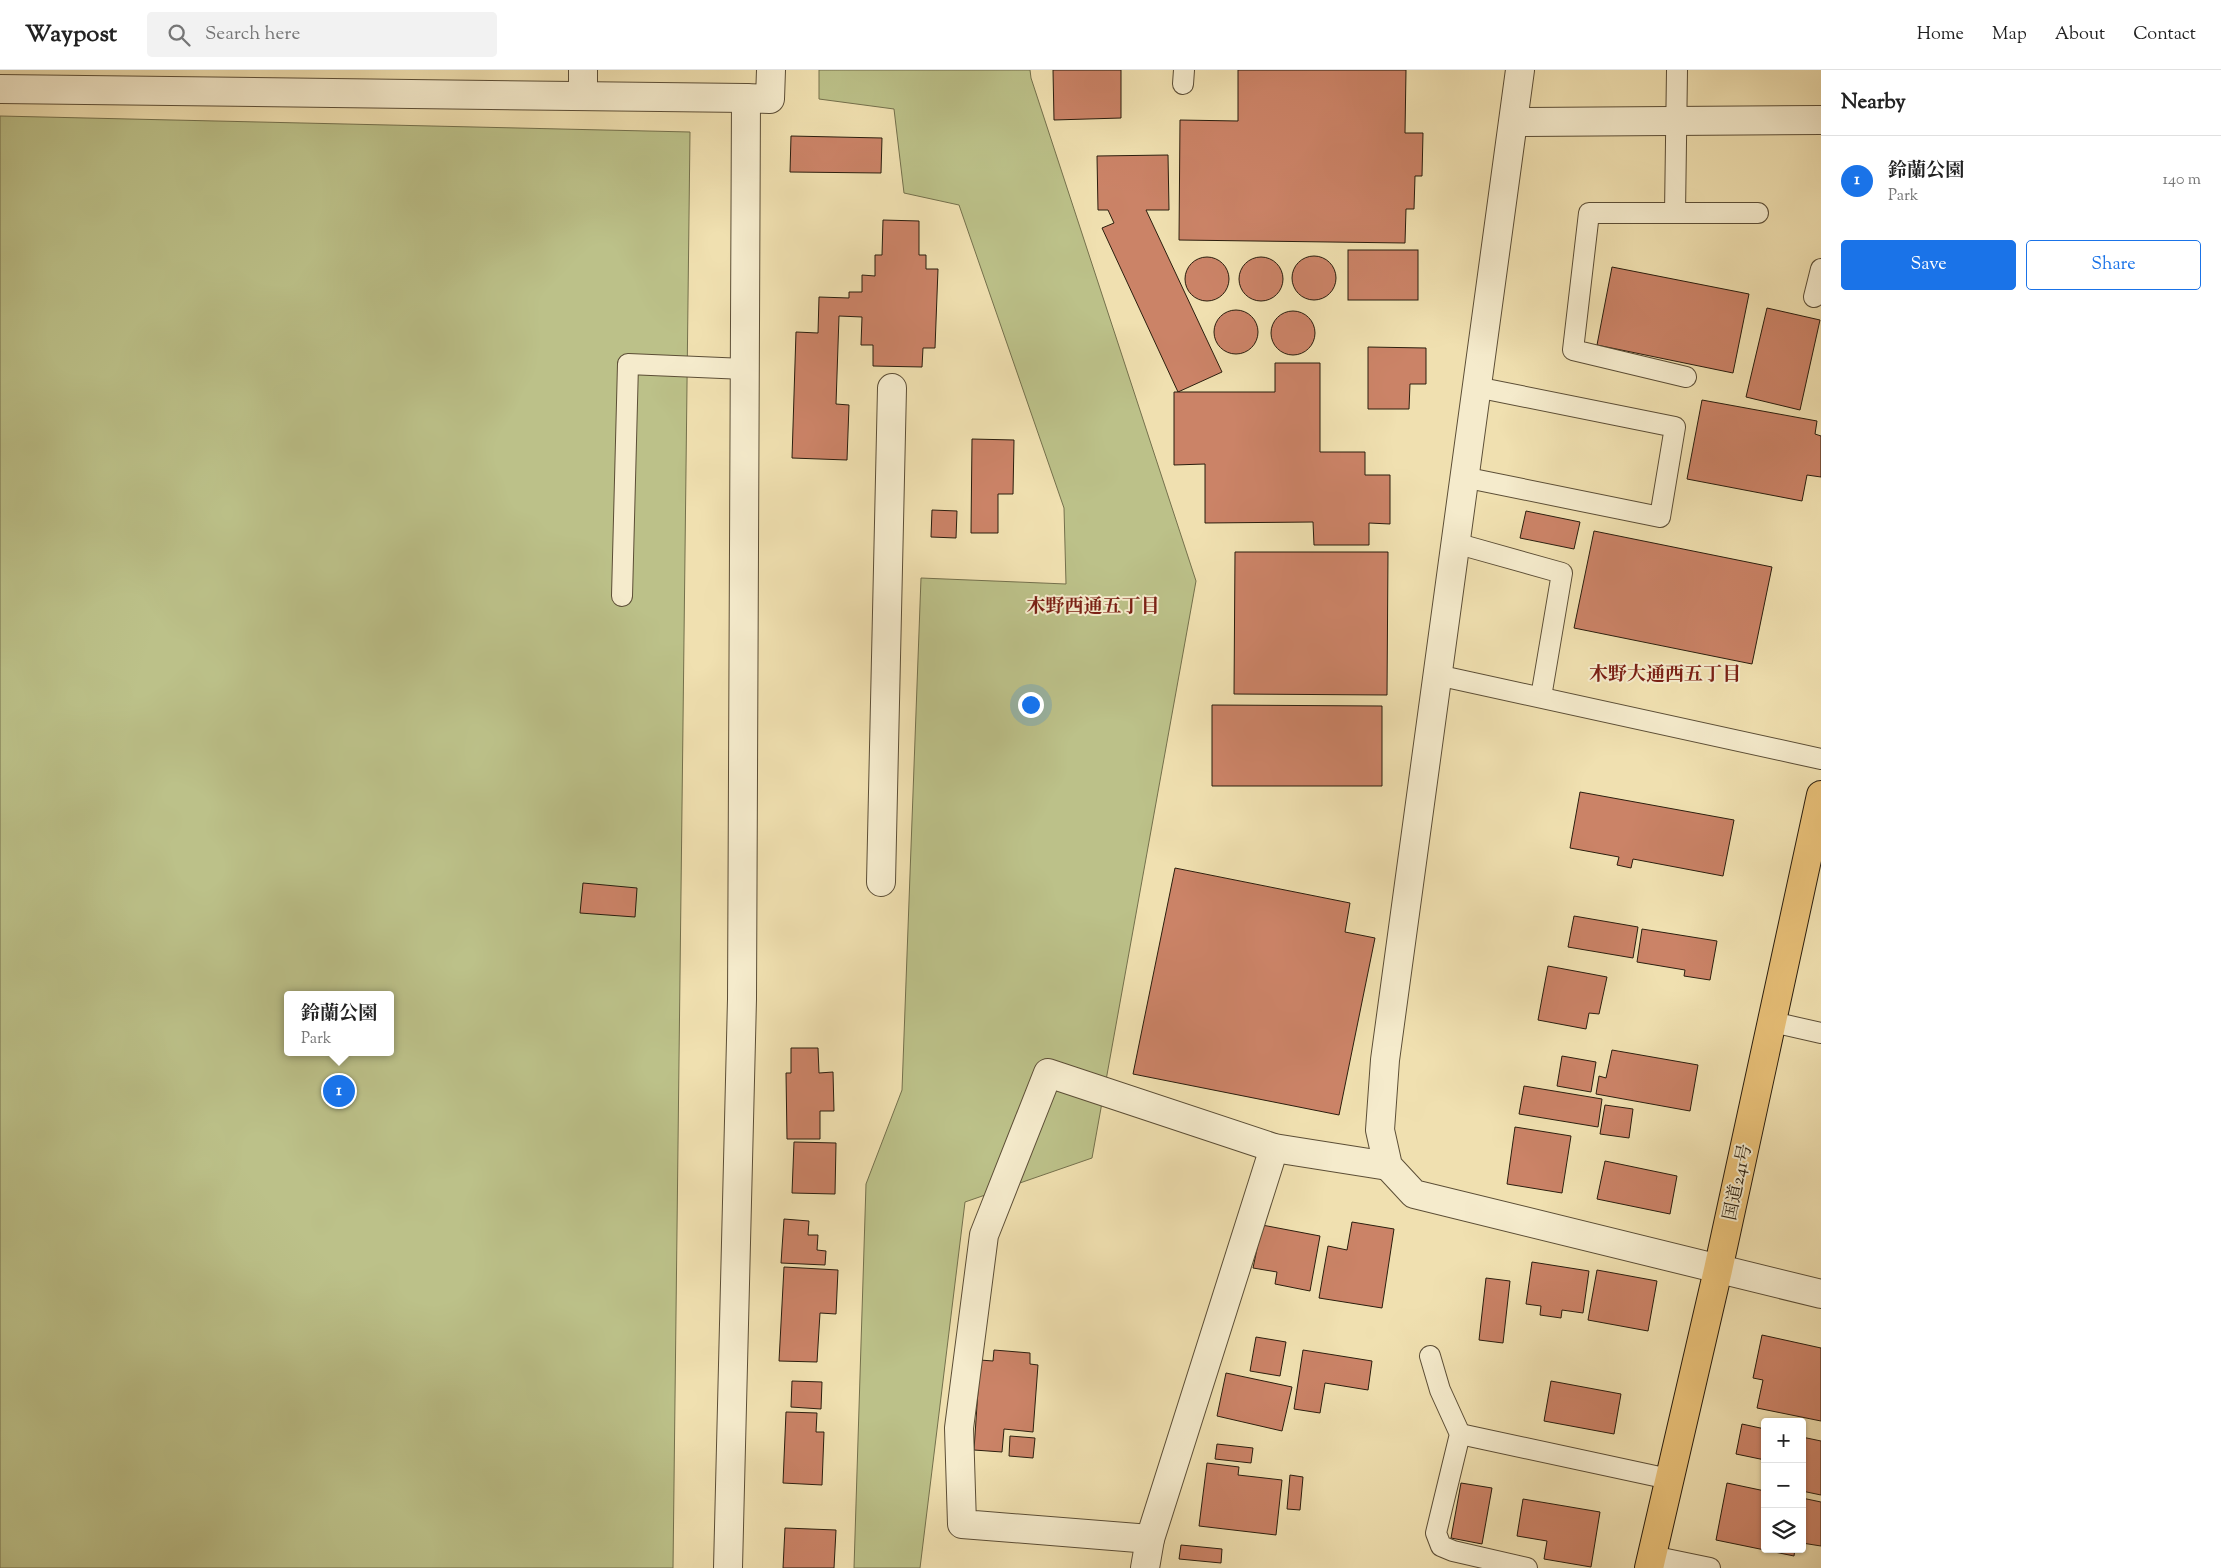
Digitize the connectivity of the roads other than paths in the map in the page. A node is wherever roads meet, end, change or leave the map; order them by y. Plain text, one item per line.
1 (770, 70) edge
2 (1520, 70) edge
3 (1677, 70) edge
4 (295, 81) edge
5 (5, 83) edge
6 (583, 83) edge
7 (746, 98) junction
8 (1821, 120) edge
9 (1676, 121) junction
10 (1514, 122) junction
11 (1675, 213) junction
12 (1758, 213) dead end
13 (1821, 269) edge
14 (1814, 298) dead end
15 (745, 369) junction
16 (1686, 377) dead end
17 (1476, 387) junction
18 (892, 388) dead end
19 (1463, 477) junction
20 (1455, 543) junction
21 (622, 596) dead end
22 (1437, 675) junction
23 (1541, 697) junction
24 (1821, 759) edge
25 (1821, 795) edge
26 (881, 882) dead end
27 (1772, 1022) junction
28 (1821, 1033) edge
29 (1274, 1148) junction
30 (1388, 1166) junction
31 (1718, 1270) junction
32 (1821, 1294) edge
33 (1430, 1356) dead end
34 (1460, 1434) junction
35 (1669, 1479) junction
36 (1150, 1539) junction
37 (1650, 1562) edge
38 (728, 1568) edge
39 (1145, 1568) edge
40 (1527, 1568) edge
41 (1710, 1568) edge

1 - 7 street
2 - 10 street
3 - 9 lane
4 - 5 street
4 - 6 street
6 - 7 street
7 - 15 street
8 - 9 street
9 - 10 street
9 - 11 lane
10 - 17 street
11 - 12 lane
11 - 16 lane
13 - 14 lane
15 - 21 lane
15 - 38 street
17 - 19 street
17 - 19 lane
18 - 26 street
19 - 20 street
20 - 22 street
20 - 23 lane
22 - 23 lane
22 - 30 street
23 - 24 lane
25 - 27 highway, 国道241号
27 - 28 lane
27 - 31 highway, 国道241号
29 - 30 street
29 - 36 street
29 - 36 street
30 - 31 street
31 - 32 street
31 - 35 highway, 国道241号
33 - 34 lane
34 - 35 lane
34 - 40 lane
35 - 37 highway, 国道241号
36 - 39 street
37 - 41 lane

